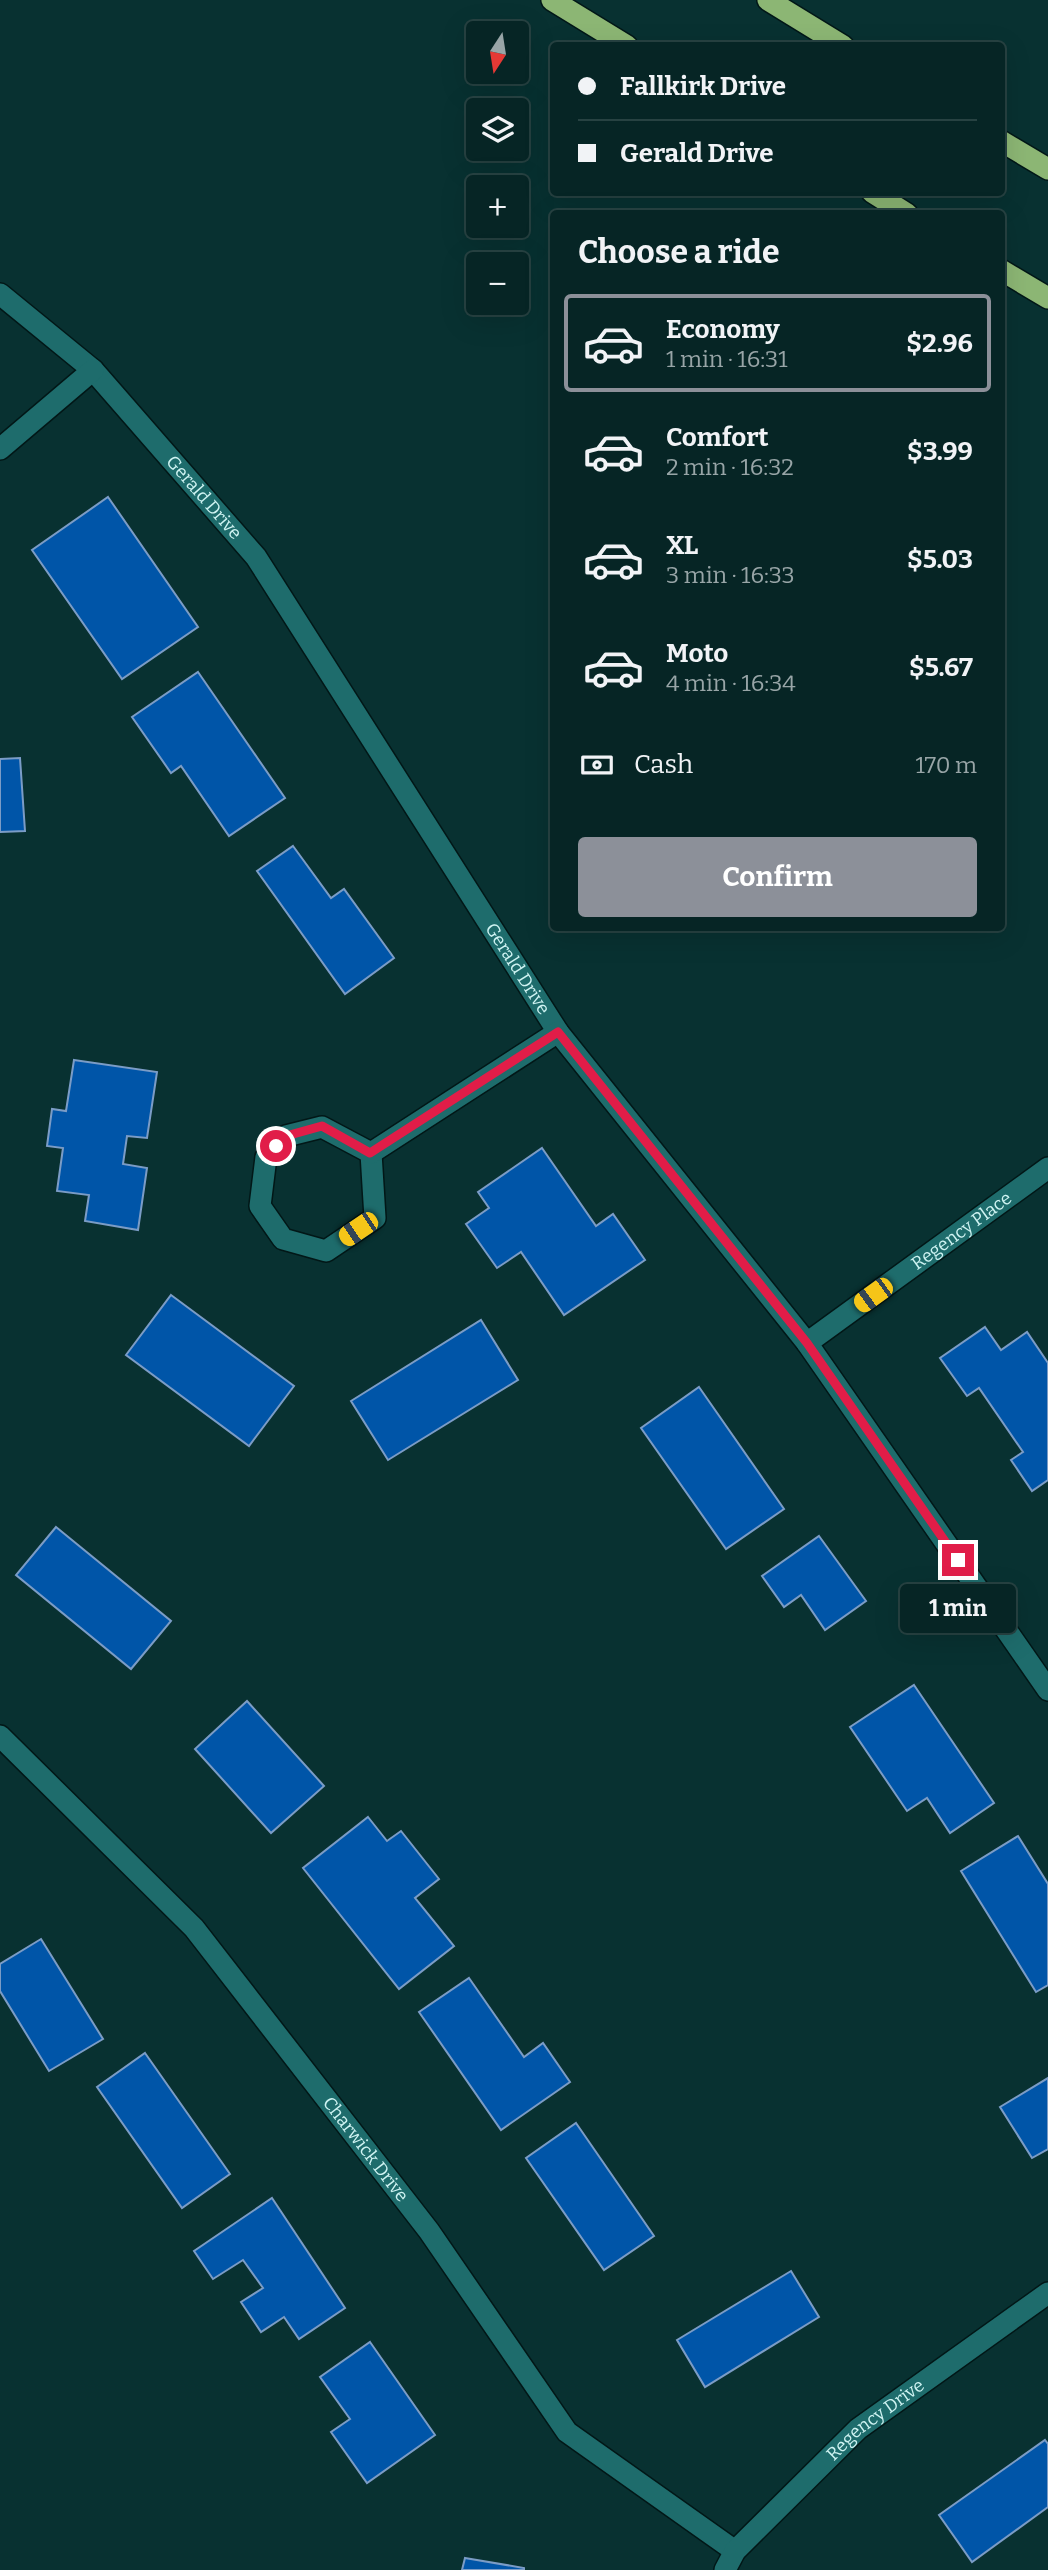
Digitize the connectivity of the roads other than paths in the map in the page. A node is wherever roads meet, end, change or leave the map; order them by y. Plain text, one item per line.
1 (552, 0) edge
2 (768, 0) edge
3 (620, 42) edge
4 (836, 42) edge
5 (1005, 143) edge
6 (1048, 169) edge
7 (878, 196) edge
8 (901, 210) edge
9 (1005, 272) edge
10 (0, 294) edge
11 (1048, 298) edge
12 (93, 370) junction
13 (0, 449) edge
14 (558, 1032) junction
15 (370, 1153) junction
16 (1048, 1168) edge
17 (807, 1343) junction
18 (1048, 1690) edge
19 (0, 1735) edge
20 (1048, 2293) edge
21 (730, 2561) edge

1 - 3 highway
2 - 4 highway
5 - 6 highway
7 - 8 highway
9 - 11 highway
10 - 12 street, Gerald Drive
12 - 13 street
12 - 14 street, Gerald Drive
14 - 15 street
14 - 17 street, Gerald Drive
15 - 15 street
16 - 17 street, Regency Place
17 - 18 street, Gerald Drive
19 - 21 street, Charwick Drive
20 - 21 street, Regency Drive

